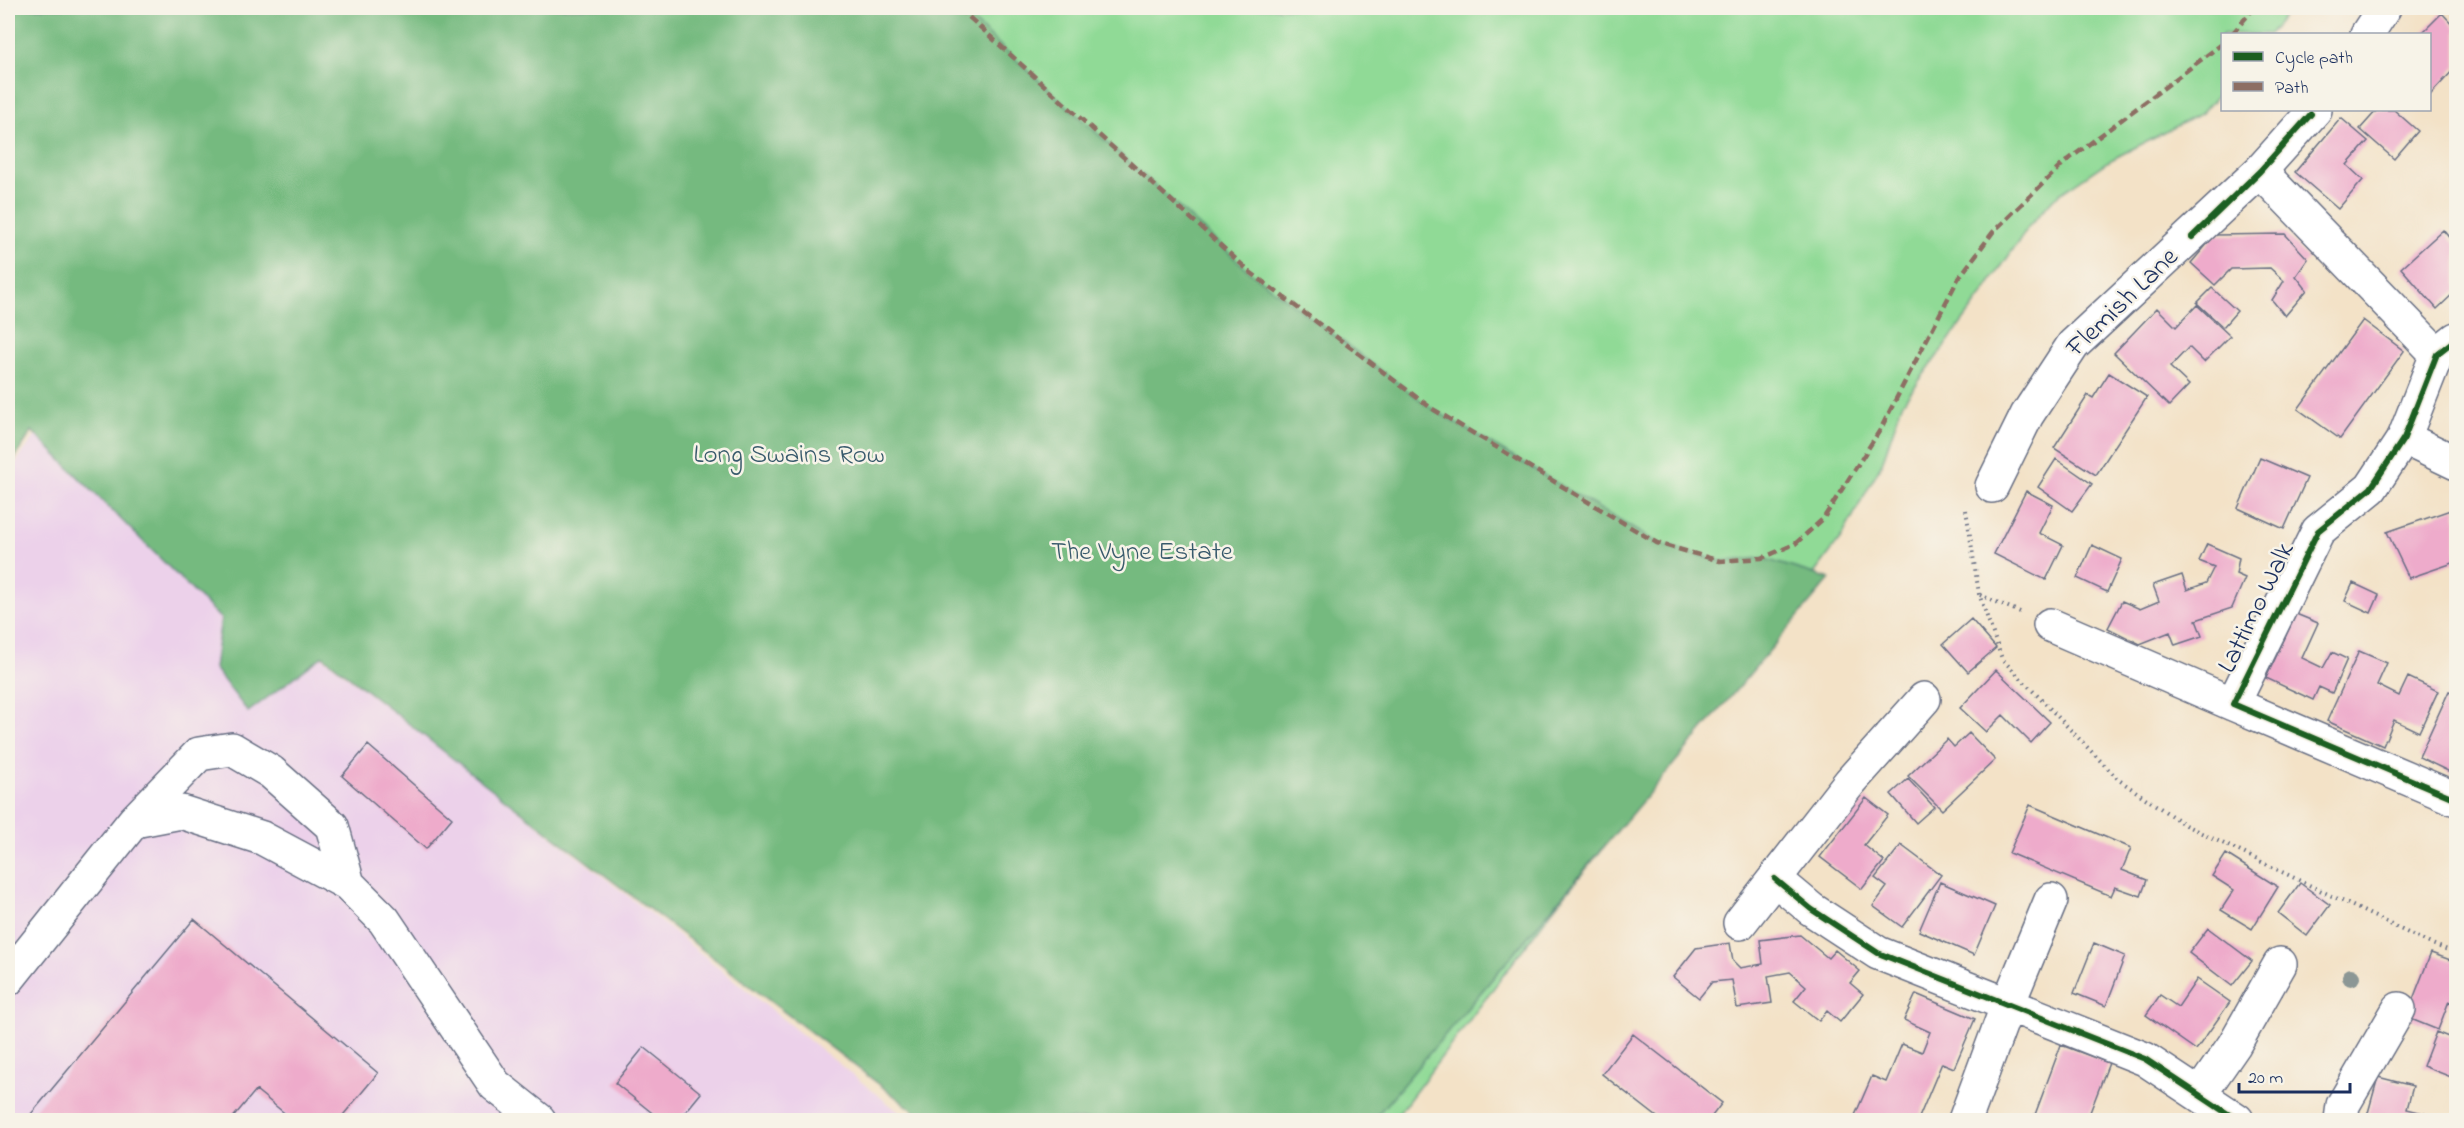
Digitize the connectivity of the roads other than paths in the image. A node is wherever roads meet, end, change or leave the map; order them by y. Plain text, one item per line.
1 (2384, 8) edge
2 (2368, 33) edge
3 (2313, 112) edge
4 (2260, 171) junction
5 (2447, 347) edge
6 (2404, 438) junction
7 (2457, 463) edge
8 (1992, 486) dead end
9 (2050, 625) road end
10 (1924, 699) dead end
11 (2233, 704) junction
12 (2457, 799) edge
13 (134, 821) junction
14 (1775, 879) junction
15 (348, 884) junction
16 (2051, 900) dead end
17 (1740, 923) dead end
18 (2280, 964) dead end
19 (8, 979) edge
20 (2008, 1004) junction
21 (2399, 1009) dead end
22 (2200, 1094) junction
23 (535, 1119) edge
24 (1965, 1120) edge
25 (2237, 1120) edge
26 (2341, 1120) edge

1 - 2 street
3 - 4 street, Flemish Lane
4 - 5 street
4 - 8 street, Flemish Lane
5 - 6 street, Lattimo Walk
6 - 7 street
6 - 11 street, Lattimo Walk
9 - 11 street, Lattimo Walk
10 - 14 street
11 - 12 street, Lattimo Walk
13 - 15 street
13 - 15 street
13 - 19 street
14 - 17 street
14 - 20 street
15 - 23 street
16 - 20 street
18 - 22 street
20 - 22 street
20 - 24 street
21 - 26 street
22 - 25 street

